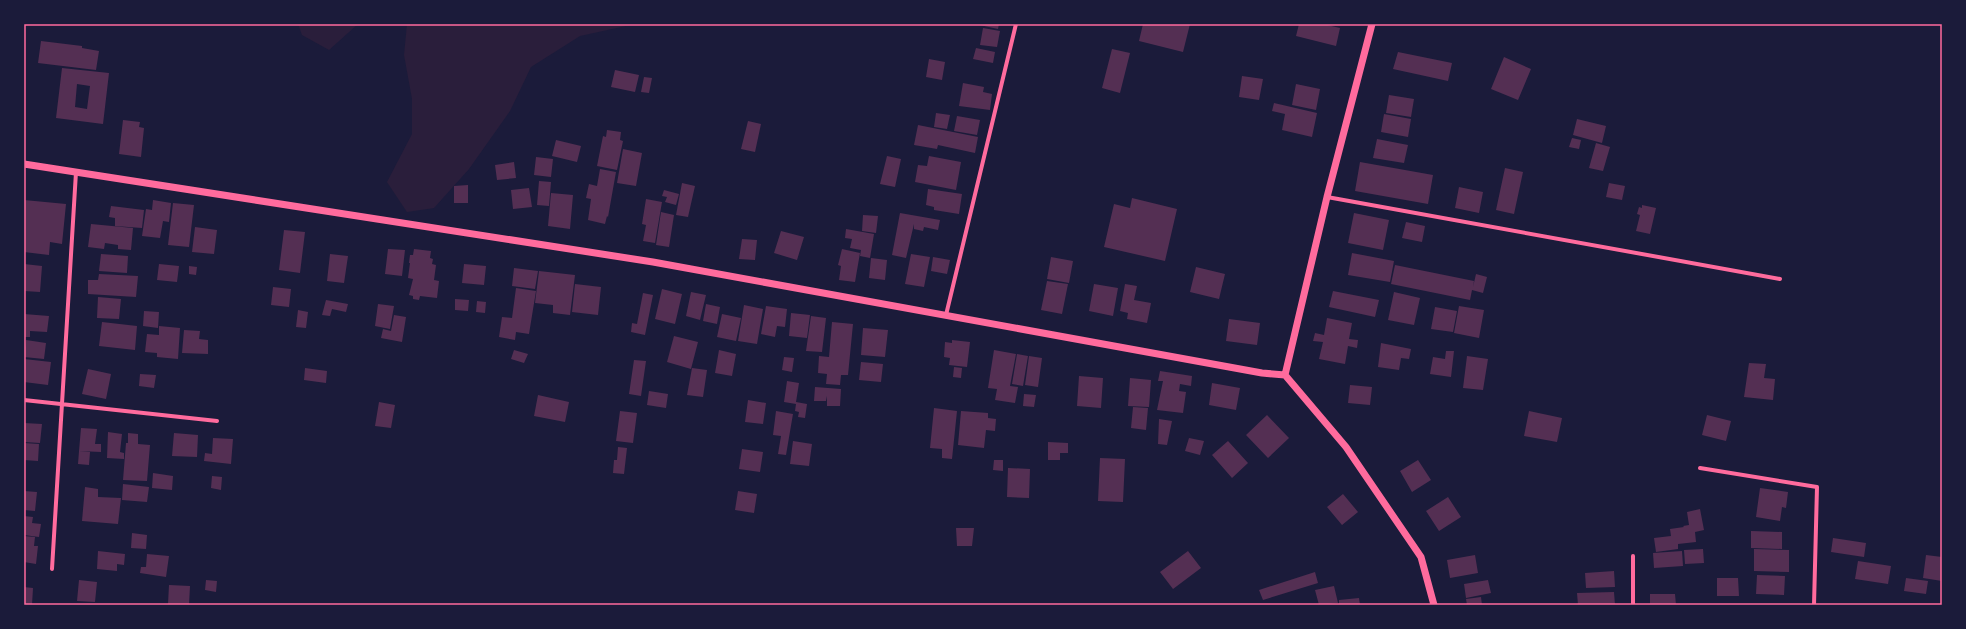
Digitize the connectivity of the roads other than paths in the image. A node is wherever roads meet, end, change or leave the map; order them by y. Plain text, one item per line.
1 (1016, 24) edge
2 (1372, 24) edge
3 (24, 164) edge
4 (76, 172) junction
5 (1327, 197) junction
6 (1780, 279) dead end
7 (946, 315) junction
8 (1286, 375) junction
9 (24, 400) edge
10 (62, 405) junction
11 (217, 421) dead end
12 (1700, 468) dead end
13 (1633, 556) dead end
14 (52, 569) dead end
15 (1434, 605) edge
16 (1633, 605) edge
17 (1814, 605) edge

1 - 7 street
2 - 5 street
3 - 4 street
4 - 7 street
4 - 10 street
5 - 6 street
5 - 8 street
7 - 8 street
8 - 15 street
9 - 10 street
10 - 11 street
10 - 14 street
12 - 17 street
13 - 16 street

